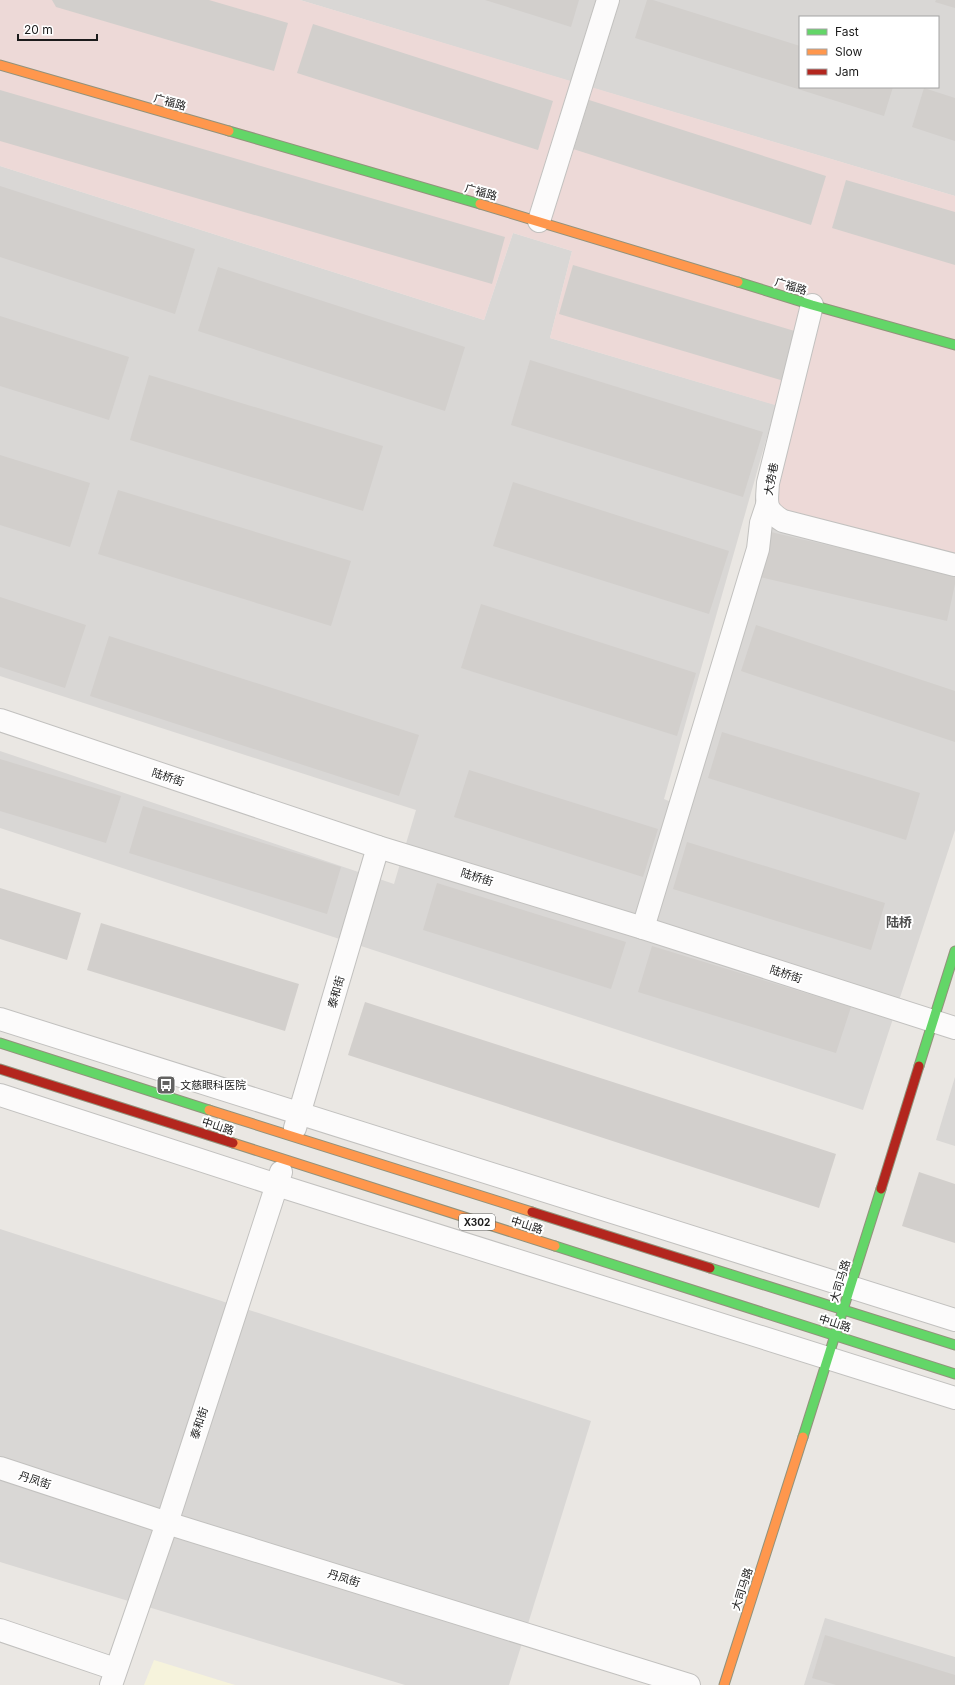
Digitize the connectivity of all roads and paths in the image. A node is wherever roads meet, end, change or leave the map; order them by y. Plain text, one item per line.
1 (608, 0) edge
2 (0, 65) edge
3 (539, 221) junction
4 (812, 305) junction
5 (955, 345) edge
6 (767, 505) junction
7 (955, 565) edge
8 (0, 720) edge
9 (378, 847) junction
10 (643, 928) junction
11 (955, 951) edge
12 (0, 1019) edge
13 (932, 1021) junction
14 (955, 1028) edge
15 (0, 1043) edge
16 (0, 1069) edge
17 (0, 1095) edge
18 (300, 1114) junction
19 (292, 1137) junction
20 (285, 1160) junction
21 (277, 1185) junction
22 (851, 1287) junction
23 (844, 1310) junction
24 (955, 1320) edge
25 (835, 1336) junction
26 (955, 1345) edge
27 (828, 1358) junction
28 (955, 1374) edge
29 (955, 1398) edge
30 (0, 1468) edge
31 (167, 1523) junction
32 (0, 1630) edge
33 (113, 1677) edge
34 (689, 1685) edge
35 (724, 1685) edge

1 - 3 street
2 - 3 main road, 广福路
3 - 4 main road, 广福路
4 - 5 main road, 广福路
4 - 6 street, 大势巷
6 - 7 street, 大势巷
6 - 10 street
8 - 9 street, 陆桥街
9 - 10 street, 陆桥街
9 - 18 street, 泰和街
10 - 13 street, 陆桥街
11 - 13 main road, 大司马路
12 - 18 street
13 - 14 street, 陆桥街
13 - 22 main road, 大司马路
15 - 19 main road, 中山路 / X302
16 - 20 main road, 中山路 / X302
17 - 21 street
18 - 19 street, 泰和街
18 - 22 street
19 - 23 main road, 中山路 / X302
20 - 21 street, 泰和街
20 - 25 main road, 中山路 / X302
21 - 27 street
21 - 31 street, 泰和街
22 - 23 main road, 大司马路
22 - 24 street
23 - 25 main road, 大司马路
23 - 26 main road, 中山路 / X302
25 - 27 main road, 大司马路
25 - 28 main road, 中山路 / X302
27 - 29 street
27 - 35 main road, 大司马路
30 - 31 street, 丹凤街
31 - 33 street, 泰和街
31 - 34 street, 丹凤街
32 - 33 street

